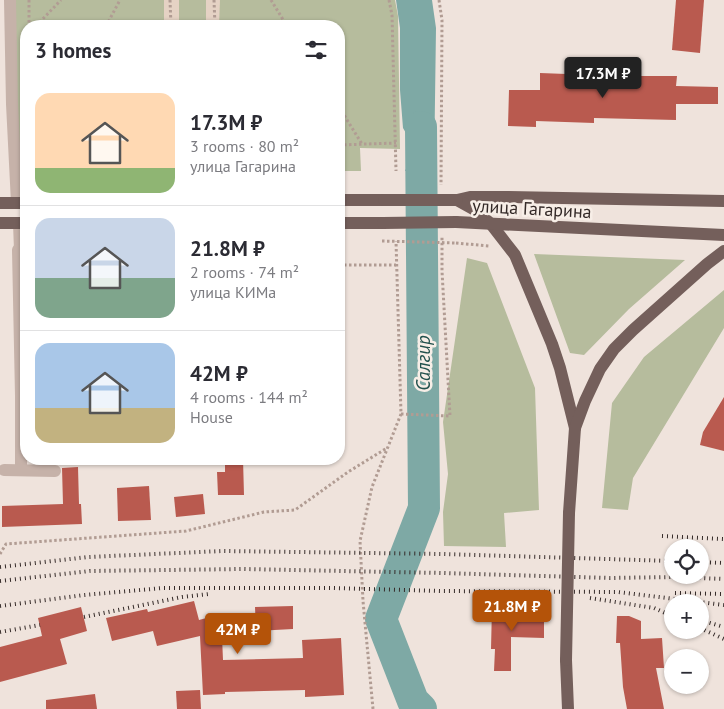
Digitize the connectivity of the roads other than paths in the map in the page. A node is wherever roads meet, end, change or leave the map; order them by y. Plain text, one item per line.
1 (10, 0) edge
2 (345, 200) edge
3 (456, 200) junction
4 (724, 201) edge
5 (0, 203) edge
6 (20, 203) edge
7 (0, 223) edge
8 (20, 223) edge
9 (345, 223) edge
10 (492, 224) junction
11 (724, 235) edge
12 (18, 250) joint
13 (724, 251) edge
14 (20, 291) edge
15 (575, 428) junction
16 (22, 465) edge
17 (4, 470) dead end
18 (22, 470) junction
19 (55, 471) dead end
20 (568, 709) edge

1 - 6 street
2 - 3 main road, улица Гагарина, bridge
3 - 4 main road, улица Гагарина
3 - 10 main road
5 - 6 main road
7 - 8 main road
8 - 12 lane
9 - 10 main road, улица Гагарина, bridge
10 - 11 main road, улица Гагарина
10 - 15 main road
12 - 14 street
13 - 15 main road
15 - 20 main road, bridge
16 - 18 street
17 - 18 street
18 - 19 street

